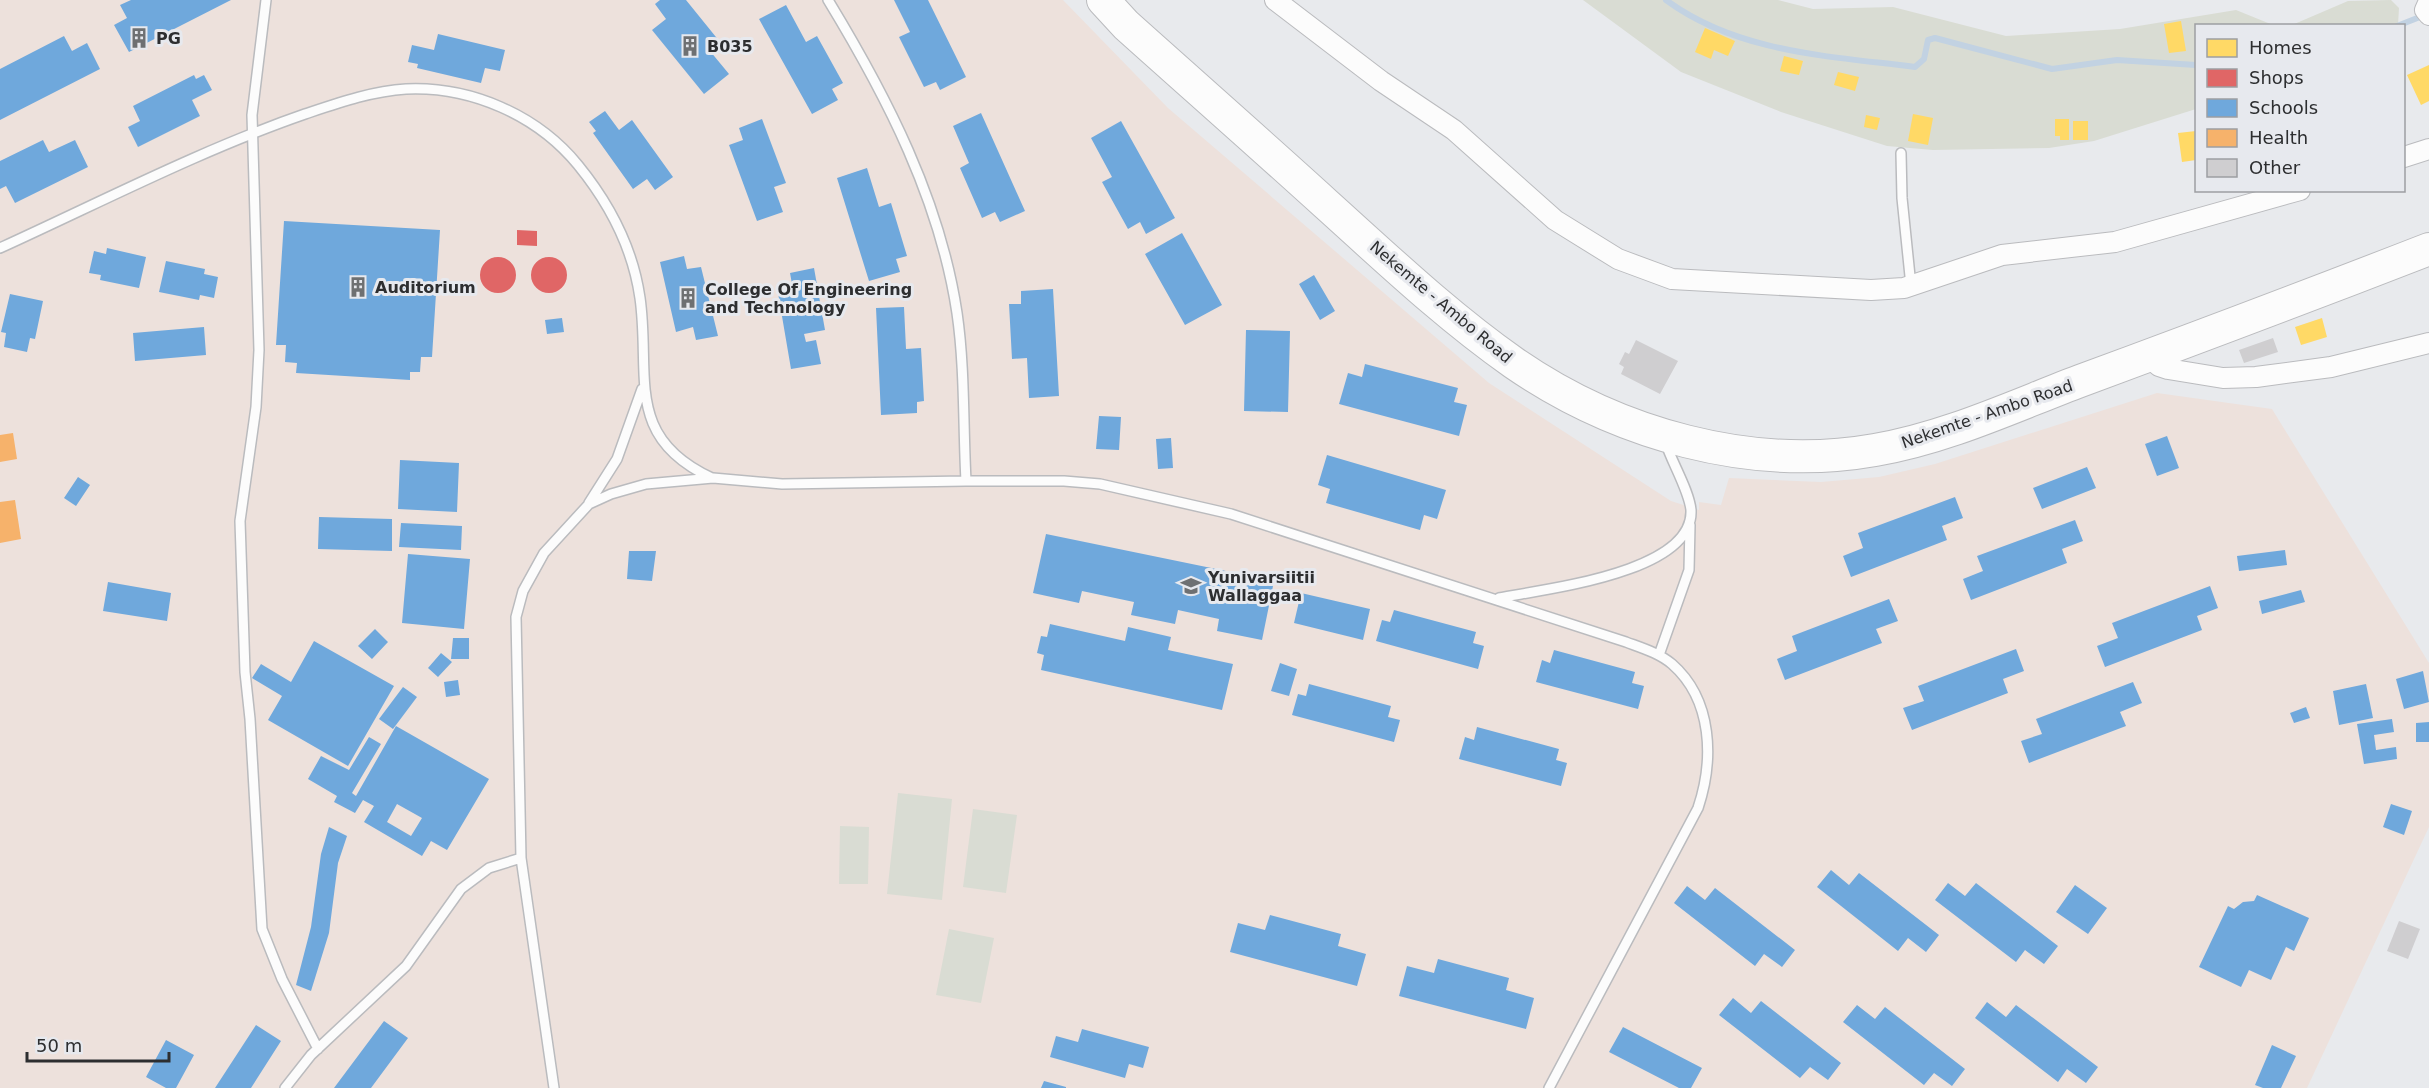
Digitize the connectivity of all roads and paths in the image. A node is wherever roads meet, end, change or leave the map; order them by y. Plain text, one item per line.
1 (266, 0) edge
2 (828, 0) edge
3 (1103, 0) edge
4 (1275, 0) edge
5 (253, 132) junction
6 (2429, 149) edge
7 (1901, 153) dead end
8 (2405, 156) edge
9 (2293, 192) edge
10 (0, 248) edge
11 (2429, 249) edge
12 (1911, 286) junction
13 (2429, 343) edge
14 (2147, 356) junction
15 (642, 386) junction
16 (1663, 434) junction
17 (713, 478) junction
18 (966, 481) junction
19 (589, 504) junction
20 (1689, 521) junction
21 (1497, 598) junction
22 (1659, 655) junction
23 (521, 858) junction
24 (318, 1049) junction
25 (285, 1088) edge
26 (554, 1088) edge
27 (1549, 1088) edge

1 - 5 lane
2 - 18 lane
3 - 16 highway, Nekemte - Ambo Road
4 - 12 street
5 - 10 lane
5 - 15 lane
5 - 24 lane
6 - 8 street
7 - 12 lane
9 - 12 street
11 - 14 highway, Nekemte - Ambo Road
13 - 14 street
14 - 16 highway, Nekemte - Ambo Road
15 - 17 lane
15 - 19 lane
16 - 20 lane
17 - 18 lane
17 - 19 lane
18 - 21 lane
19 - 23 lane
20 - 21 lane
20 - 22 lane
21 - 22 lane
22 - 27 lane
23 - 24 lane
23 - 26 lane
24 - 25 lane

